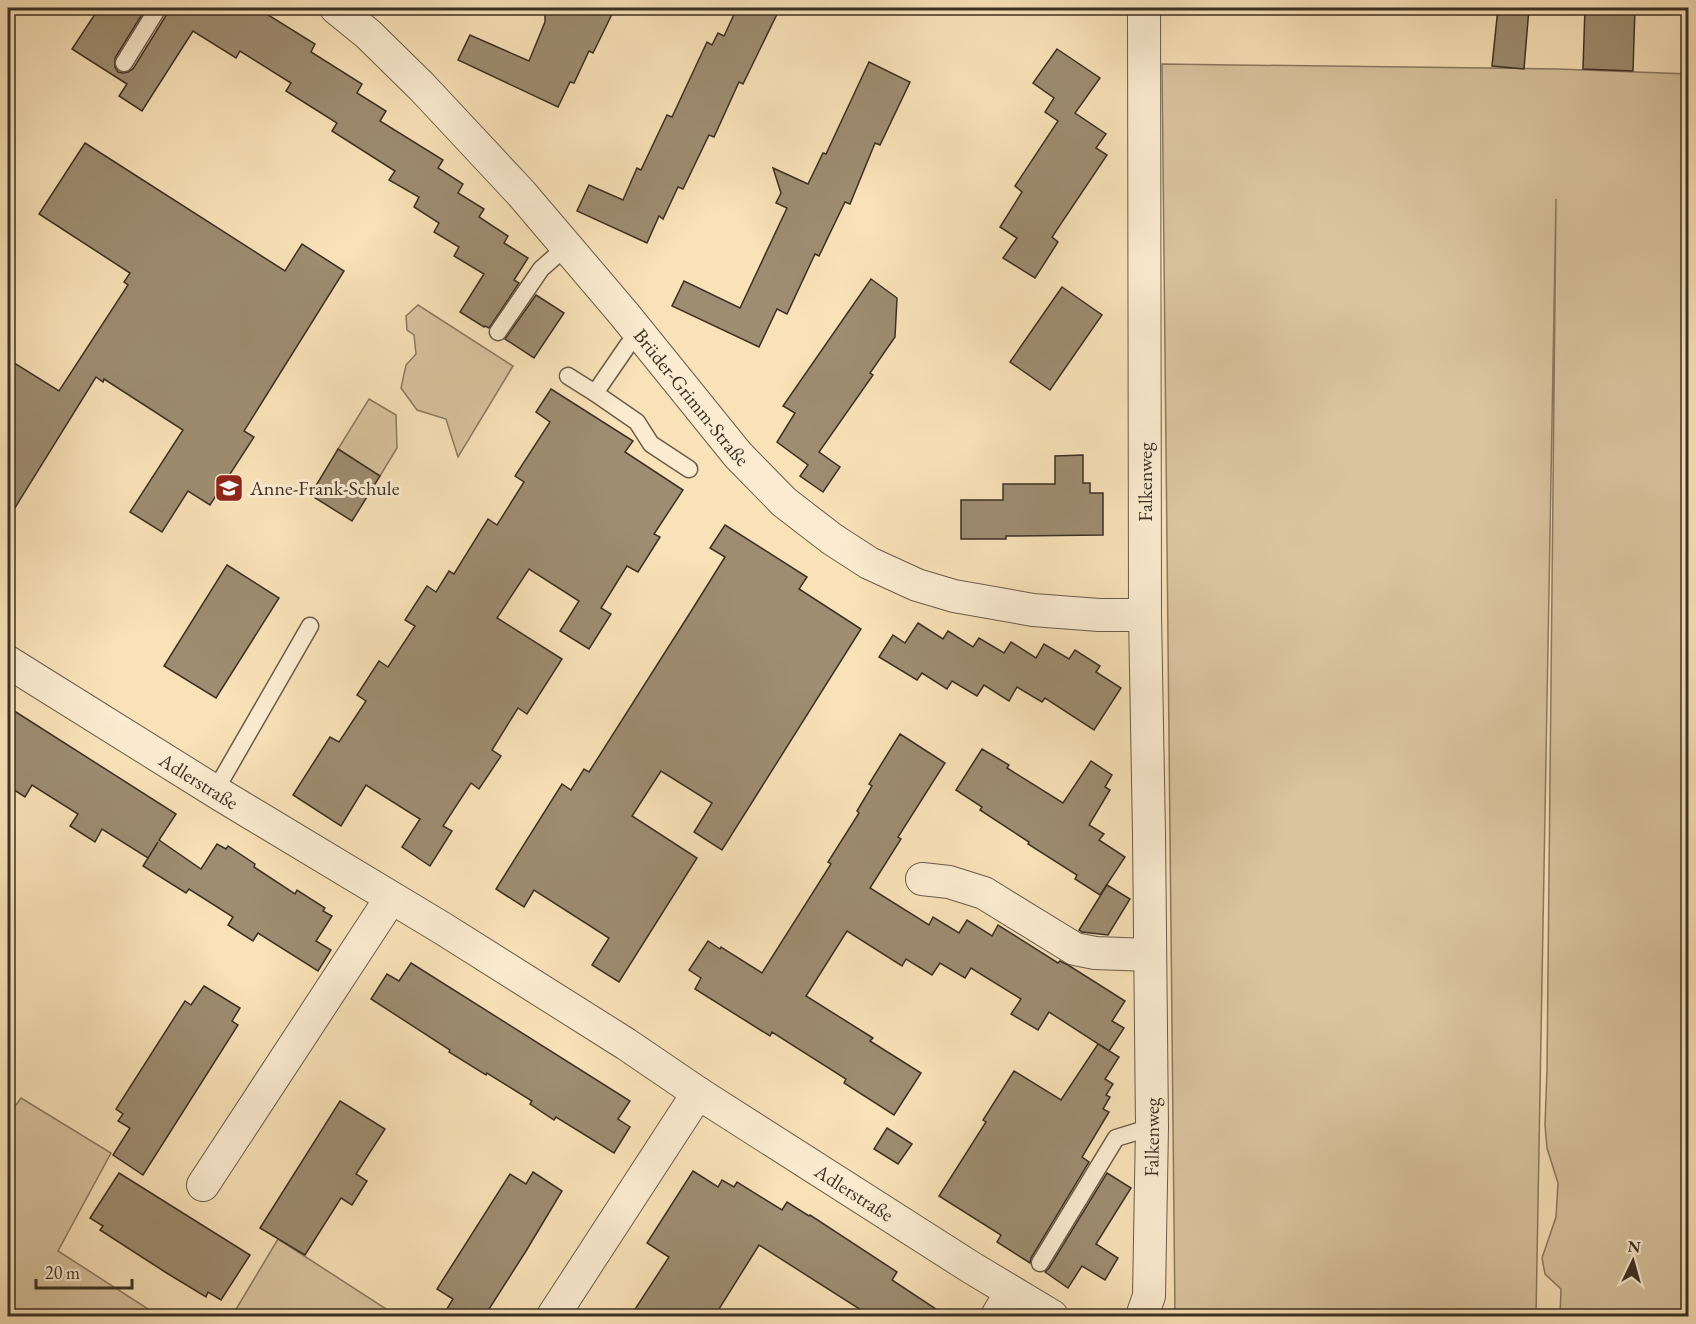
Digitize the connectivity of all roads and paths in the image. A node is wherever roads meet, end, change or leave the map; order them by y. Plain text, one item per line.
1 (158, 8) edge
2 (336, 8) edge
3 (1144, 8) edge
4 (124, 63) dead end
5 (567, 246) junction
6 (498, 332) dead end
7 (642, 336) junction
8 (568, 376) dead end
9 (595, 393) junction
10 (689, 469) dead end
11 (1145, 615) junction
12 (310, 627) dead end
13 (8, 662) edge
14 (215, 791) junction
15 (922, 879) dead end
16 (391, 898) junction
17 (1150, 956) junction
18 (698, 1093) junction
19 (1152, 1127) junction
20 (204, 1185) dead end
21 (1040, 1263) dead end
22 (1004, 1304) edge
23 (553, 1317) edge
24 (1052, 1317) edge
25 (1143, 1317) edge

1 - 4 lane
2 - 5 street, Brüder-Grimm-Straße
3 - 11 street, Falkenweg
5 - 6 lane
5 - 7 street, Brüder-Grimm-Straße
7 - 9 lane
7 - 11 street, Brüder-Grimm-Straße
8 - 9 lane
9 - 10 lane
11 - 17 street, Falkenweg
12 - 14 lane
13 - 14 street, Adlerstraße
14 - 16 street, Adlerstraße
15 - 17 street
16 - 18 street, Adlerstraße
16 - 20 street
17 - 19 street, Falkenweg
18 - 22 street, Adlerstraße
18 - 23 street
19 - 21 lane
19 - 25 street, Falkenweg
22 - 24 street, Adlerstraße

